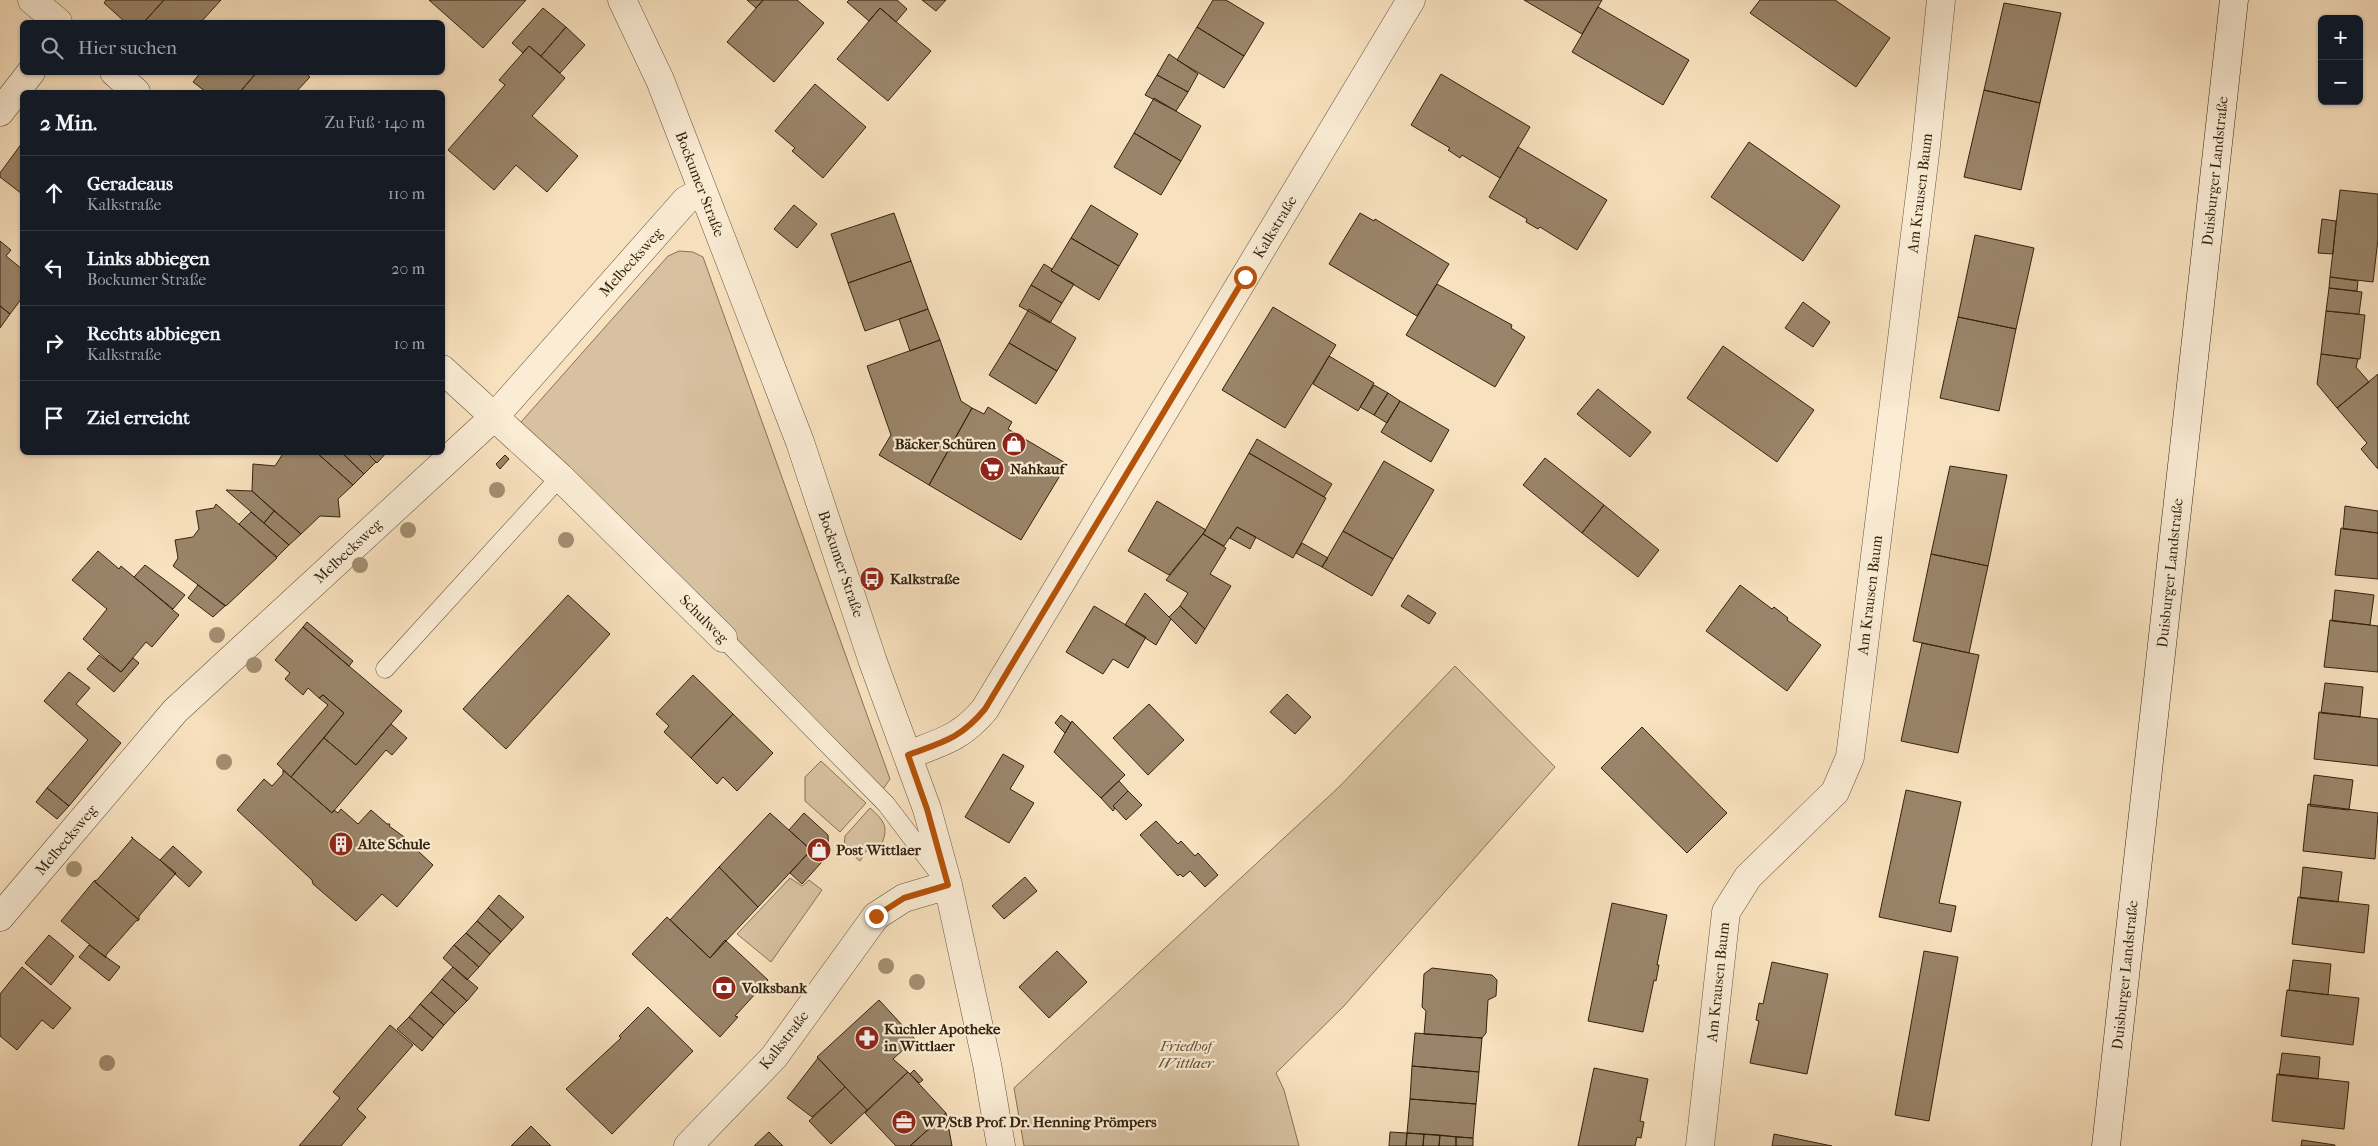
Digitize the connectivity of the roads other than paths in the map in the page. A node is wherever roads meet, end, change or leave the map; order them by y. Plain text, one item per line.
1 (32, 0) edge
2 (622, 0) edge
3 (1411, 0) edge
4 (1942, 0) edge
5 (2234, 0) edge
6 (56, 20) edge
7 (29, 75) edge
8 (117, 75) edge
9 (134, 90) edge
10 (0, 112) edge
11 (703, 192) junction
12 (445, 372) edge
13 (494, 416) junction
14 (560, 477) junction
15 (723, 638) joint
16 (385, 669) dead end
17 (908, 755) junction
18 (948, 885) junction
19 (0, 917) edge
20 (688, 1146) edge
21 (1001, 1146) edge
22 (1700, 1146) edge
23 (2106, 1146) edge

1 - 6 street
2 - 11 street, Bockumer Straße
3 - 17 street, Kalkstraße
4 - 22 street, Am Krausen Baum
5 - 23 street, Duisburger Landstraße
7 - 10 street
8 - 9 street
11 - 13 street, Melbecksweg
11 - 17 street, Bockumer Straße
12 - 13 street, Schulweg
13 - 14 street, Schulweg
13 - 19 street, Melbecksweg
14 - 15 street, Schulweg
14 - 16 lane
15 - 18 lane, Schulweg
17 - 18 street, Bockumer Straße
18 - 20 street, Kalkstraße
18 - 21 street, Bockumer Straße

